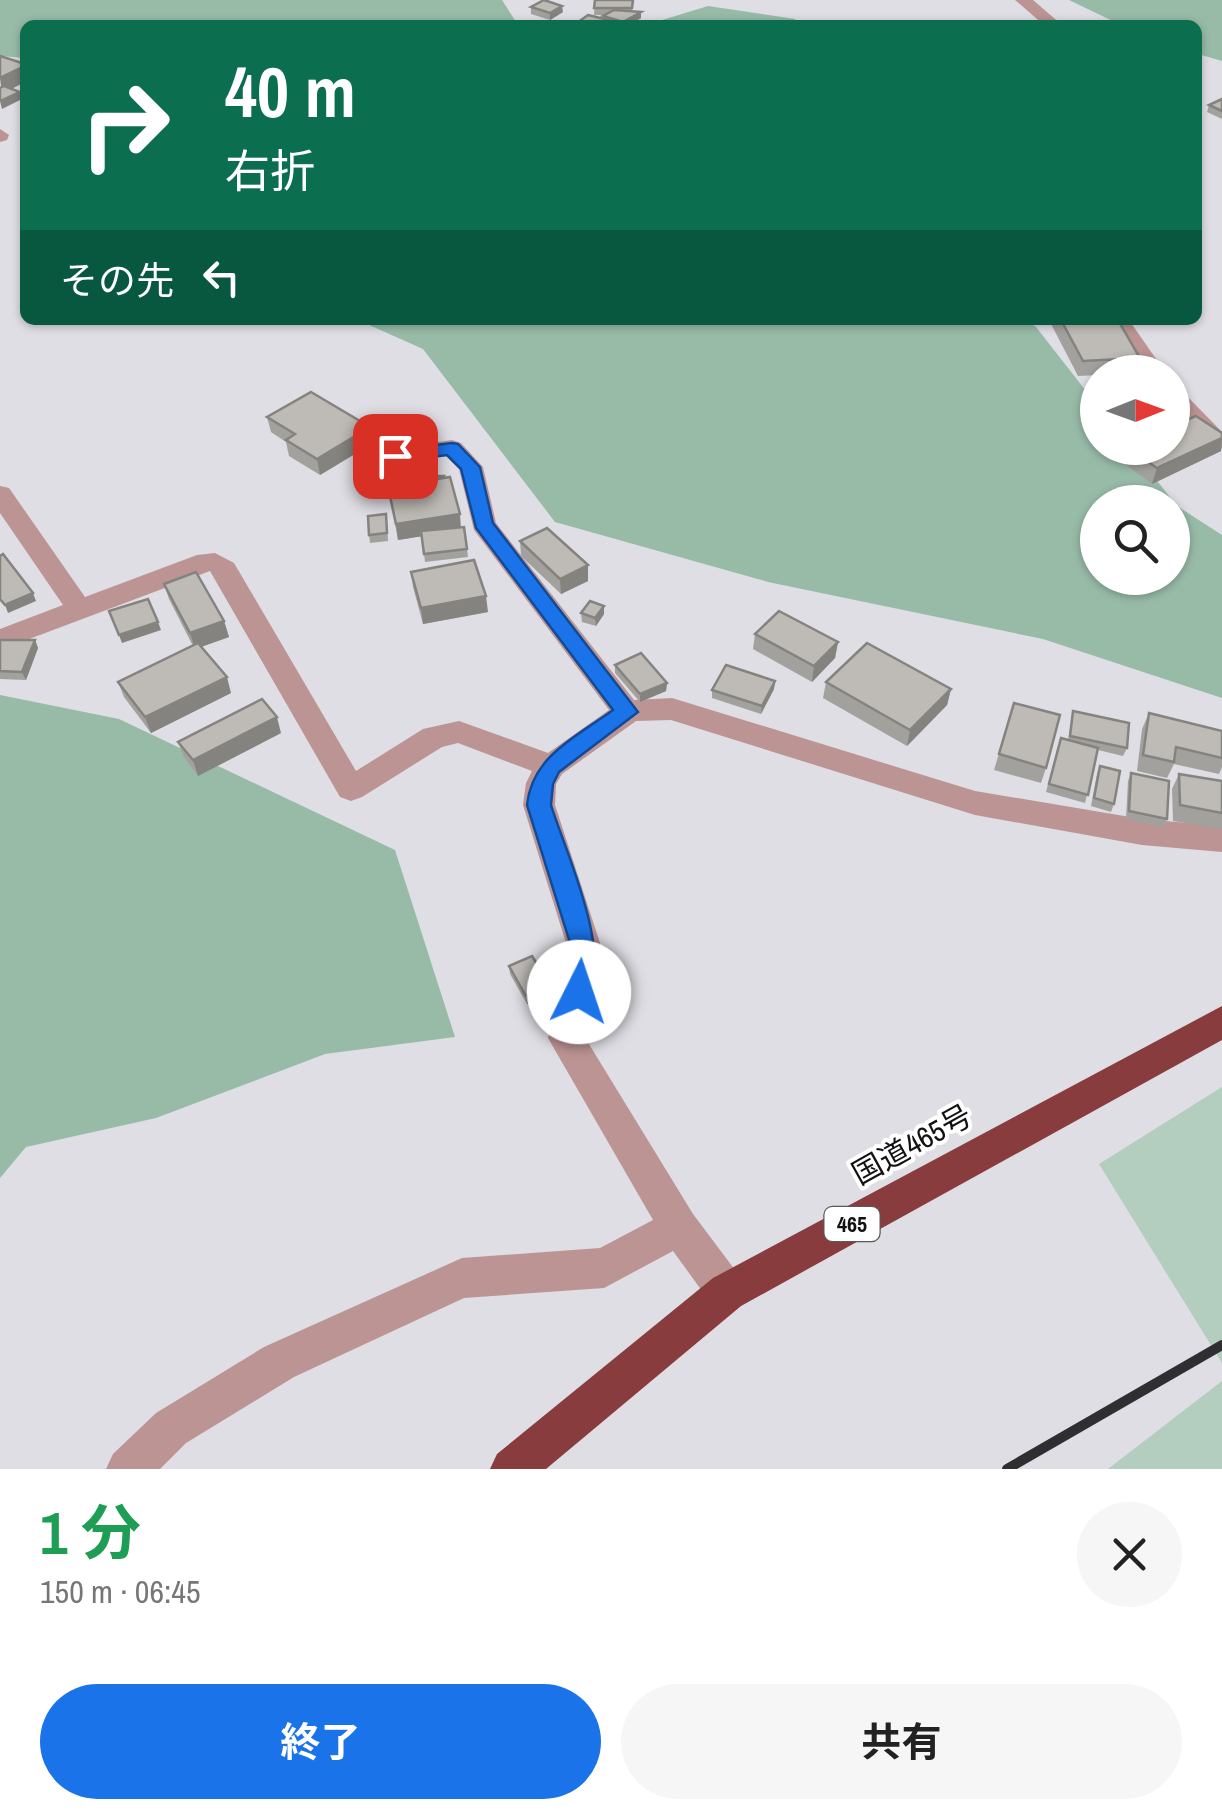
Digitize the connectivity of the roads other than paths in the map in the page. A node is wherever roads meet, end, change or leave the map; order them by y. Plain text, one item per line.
1 (1023, 0) edge
2 (1048, 20) edge
3 (1121, 325) edge
4 (1142, 355) edge
5 (1190, 415) edge
6 (1222, 442) edge
7 (367, 460) dead end
8 (0, 494) edge
9 (78, 607) junction
10 (0, 640) edge
11 (627, 712) junction
12 (551, 766) junction
13 (1222, 839) edge
14 (1222, 1022) edge
15 (680, 1227) junction
16 (727, 1292) junction
17 (128, 1469) edge
18 (512, 1469) edge

1 - 2 street
3 - 4 street
5 - 6 street
7 - 11 street
8 - 9 street
9 - 10 street
9 - 12 street
11 - 12 street
11 - 13 street
12 - 15 street
14 - 16 highway, 国道465号 / 465
15 - 16 street
15 - 17 street
16 - 18 highway, 国道465号 / 465

